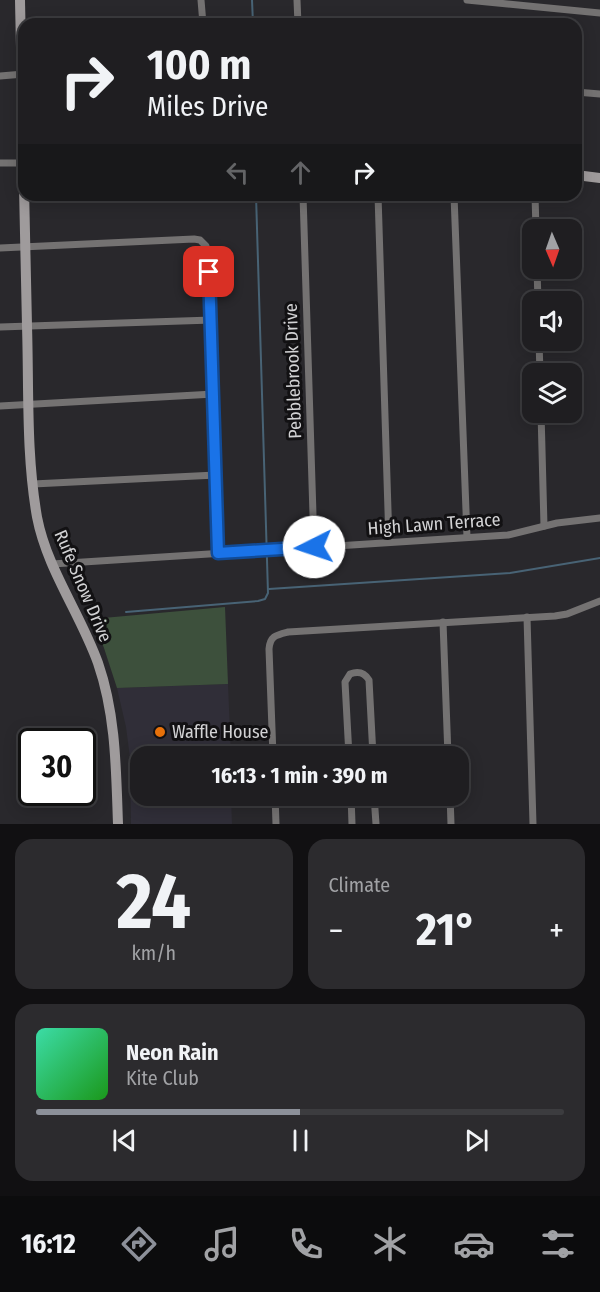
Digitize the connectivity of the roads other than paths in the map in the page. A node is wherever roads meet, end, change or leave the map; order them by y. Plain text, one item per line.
1 (20, 0) edge
2 (201, 0) edge
3 (297, 0) edge
4 (467, 0) edge
5 (600, 13) edge
6 (21, 18) edge
7 (202, 18) edge
8 (298, 18) edge
9 (18, 75) edge
10 (0, 76) edge
11 (582, 92) edge
12 (600, 94) edge
13 (0, 163) edge
14 (18, 163) edge
15 (582, 176) edge
16 (600, 178) edge
17 (24, 201) edge
18 (303, 201) edge
19 (378, 201) edge
20 (454, 201) edge
21 (535, 201) edge
22 (536, 219) edge
23 (0, 248) edge
24 (25, 248) junction
25 (212, 320) junction
26 (27, 326) junction
27 (0, 327) edge
28 (214, 394) junction
29 (28, 405) junction
30 (0, 406) edge
31 (541, 423) edge
32 (216, 475) junction
33 (33, 484) junction
34 (600, 518) edge
35 (544, 526) junction
36 (466, 537) junction
37 (389, 542) junction
38 (314, 547) junction
39 (218, 553) junction
40 (52, 564) junction
41 (600, 601) edge
42 (527, 617) junction
43 (443, 622) junction
44 (273, 746) edge
45 (348, 746) edge
46 (372, 746) edge
47 (448, 746) edge
48 (275, 806) edge
49 (351, 806) edge
50 (375, 806) edge
51 (450, 806) edge
52 (118, 824) edge
53 (276, 824) edge
54 (352, 824) edge
55 (376, 824) edge
56 (451, 824) edge
57 (533, 824) edge

1 - 6 main road, Rufe Snow Drive
2 - 7 street
3 - 8 street
4 - 5 street
9 - 10 street
11 - 12 street
13 - 14 street
15 - 16 main road
17 - 24 main road, Rufe Snow Drive
18 - 38 street, Pebblebrook Drive
19 - 37 street
20 - 36 street
21 - 22 street
23 - 24 street
24 - 25 street
24 - 26 main road, Rufe Snow Drive
25 - 26 street
25 - 28 street
26 - 27 street
26 - 29 main road, Rufe Snow Drive
28 - 29 street
28 - 32 street
29 - 30 street
29 - 33 main road, Rufe Snow Drive
31 - 35 street
32 - 33 street
32 - 39 street
33 - 40 main road, Rufe Snow Drive
34 - 35 street, High Lawn Terrace
35 - 36 street, High Lawn Terrace
36 - 37 street, High Lawn Terrace
37 - 38 street, High Lawn Terrace
38 - 39 street, High Lawn Terrace
39 - 40 street, High Lawn Terrace
40 - 52 main road, Rufe Snow Drive
41 - 42 street
42 - 43 street
42 - 57 street
43 - 44 street
43 - 47 street
45 - 46 street
48 - 53 street
49 - 54 street
50 - 55 street
51 - 56 street

